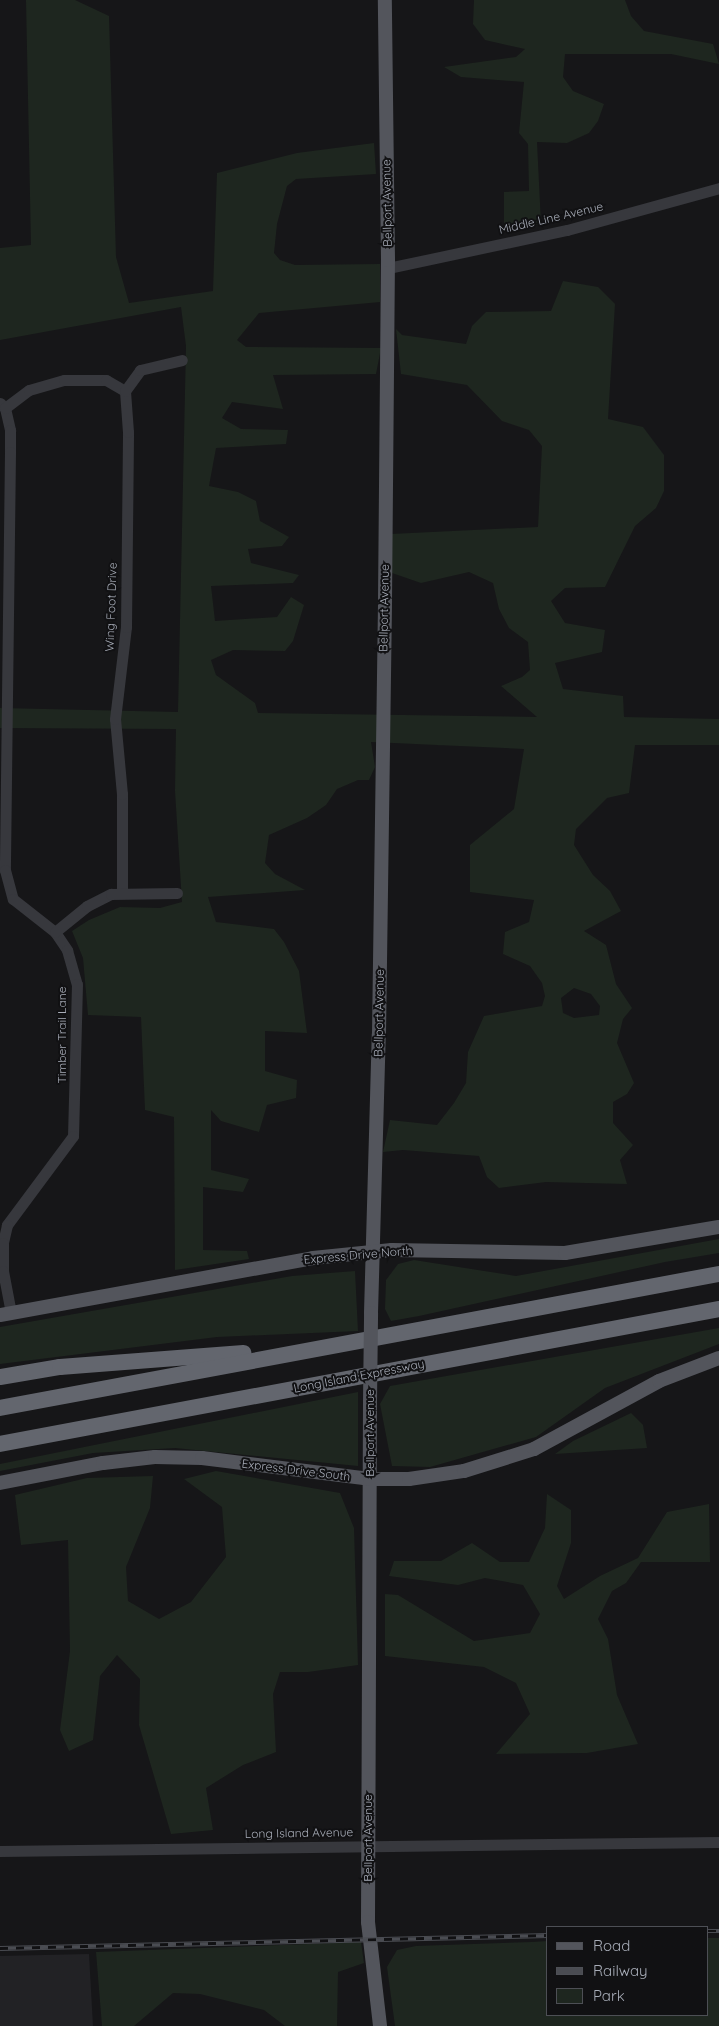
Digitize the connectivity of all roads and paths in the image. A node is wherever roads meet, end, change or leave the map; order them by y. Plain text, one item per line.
1 (385, 0) edge
2 (719, 188) edge
3 (388, 268) junction
4 (182, 360) dead end
5 (125, 391) junction
6 (2, 406) edge
7 (122, 892) junction
8 (177, 893) dead end
9 (55, 932) junction
10 (719, 1227) edge
11 (372, 1252) junction
12 (719, 1274) edge
13 (719, 1310) edge
14 (5, 1314) edge
15 (283, 1355) junction
16 (719, 1358) edge
17 (0, 1377) edge
18 (0, 1408) edge
19 (0, 1444) edge
20 (370, 1479) junction
21 (0, 1483) edge
22 (719, 1842) edge
23 (368, 1845) junction
24 (0, 1851) edge
25 (380, 2026) edge

1 - 3 main road, Bellport Avenue
2 - 3 street, Middle Line Avenue
3 - 11 main road, Bellport Avenue
4 - 5 street
5 - 6 street
5 - 7 street, Wing Foot Drive
6 - 9 street, Timber Trail Lane
7 - 8 street
7 - 9 street
9 - 14 street, Timber Trail Lane
10 - 11 main road, Express Drive North
11 - 14 main road, Express Drive North
11 - 20 main road, Bellport Avenue, bridge
12 - 15 highway
13 - 19 highway, Long Island Expressway
15 - 17 highway
15 - 18 highway
16 - 20 main road, Express Drive South
20 - 21 main road, Express Drive South
20 - 23 main road, Bellport Avenue
22 - 23 street, Long Island Avenue
23 - 24 street, Long Island Avenue
23 - 25 main road, Bellport Avenue

